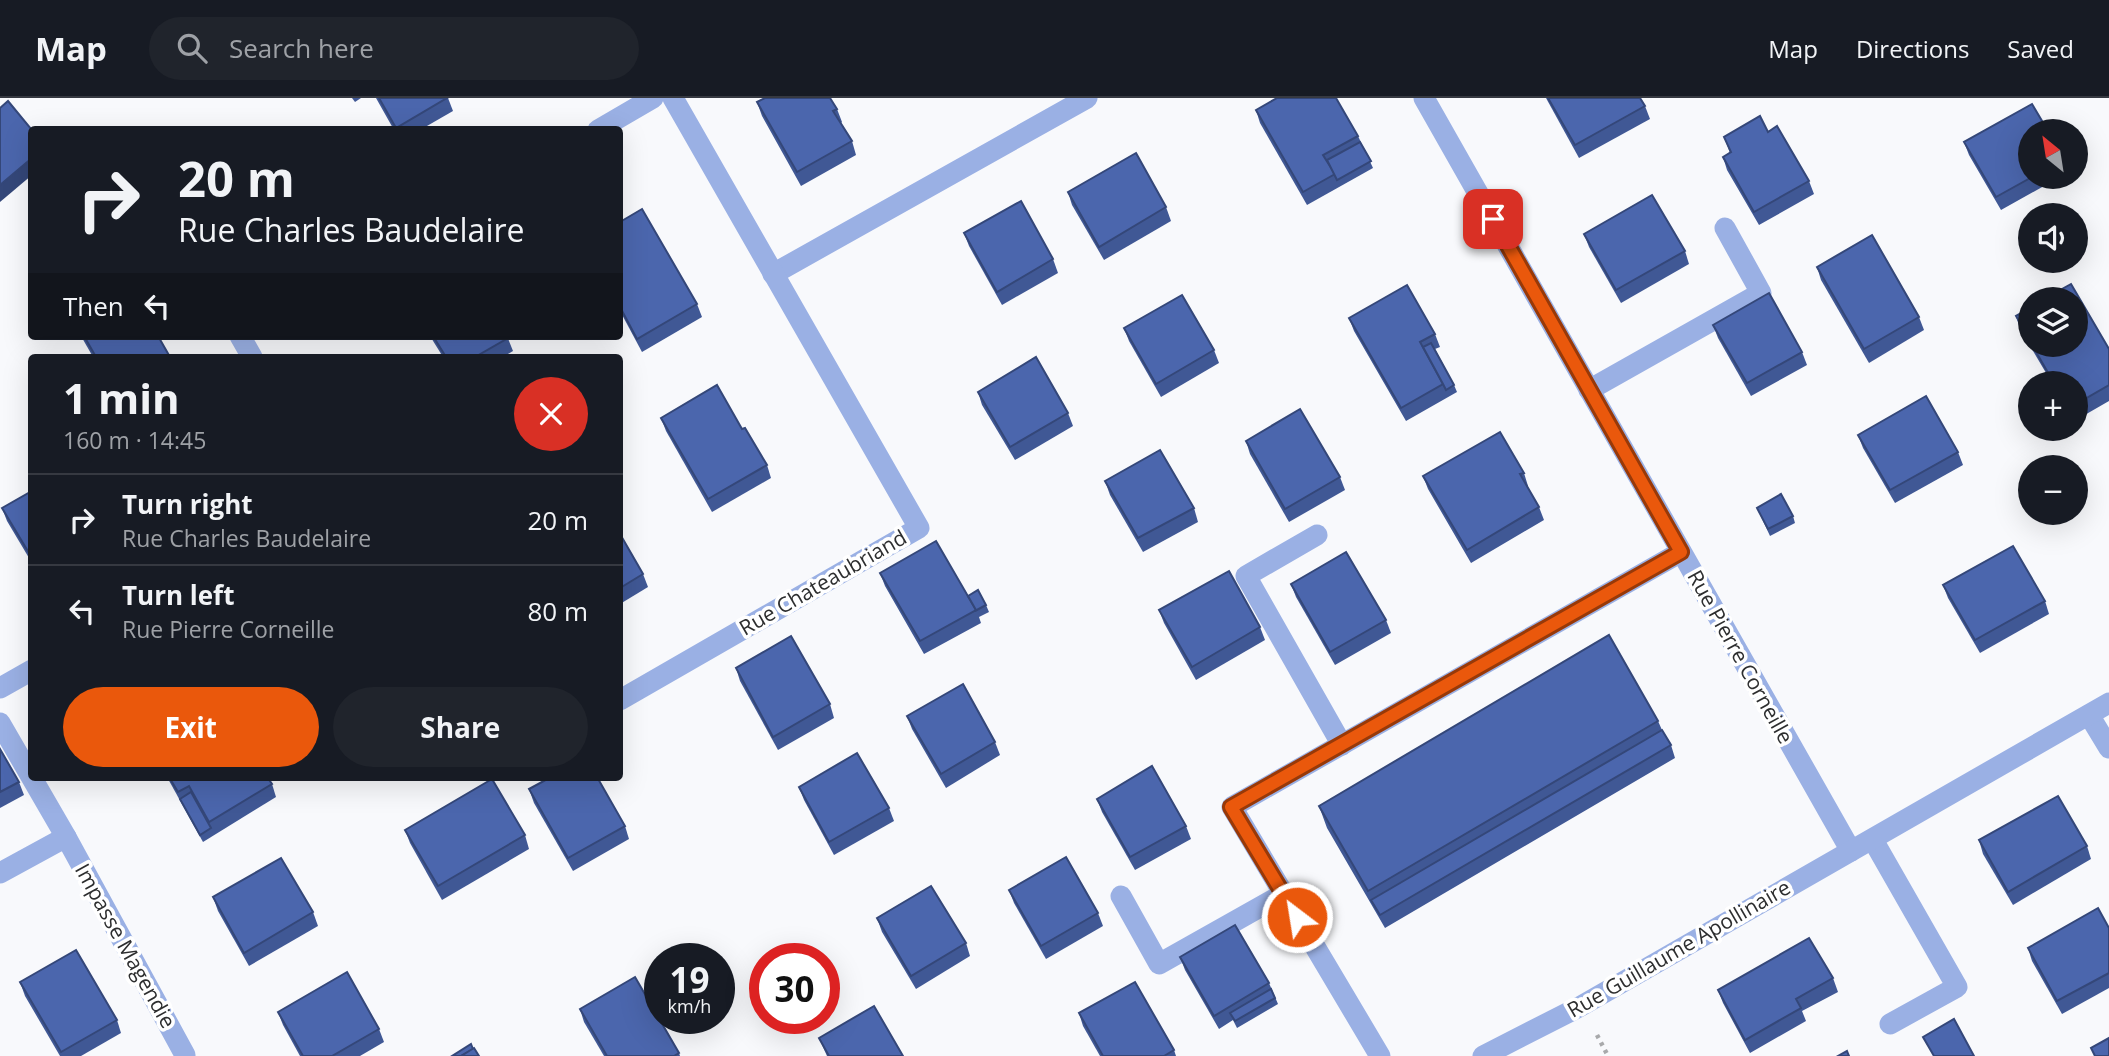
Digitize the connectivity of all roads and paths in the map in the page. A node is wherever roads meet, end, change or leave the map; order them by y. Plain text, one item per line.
1 (653, 98) edge
2 (673, 98) edge
3 (1087, 98) edge
4 (1424, 98) edge
5 (605, 126) edge
6 (1725, 228) dead end
7 (773, 274) junction
8 (1589, 390) junction
9 (1317, 535) dead end
10 (1681, 552) junction
11 (28, 672) edge
12 (0, 688) edge
13 (623, 698) edge
14 (2109, 704) edge
15 (2090, 715) junction
16 (0, 723) edge
17 (1342, 745) junction
18 (2109, 748) edge
19 (28, 771) edge
20 (34, 781) edge
21 (66, 837) junction
22 (1873, 840) junction
23 (1851, 851) junction
24 (0, 873) edge
25 (1283, 894) junction
26 (1121, 896) dead end
27 (1890, 1024) dead end
28 (185, 1055) edge
29 (1380, 1056) edge
30 (1483, 1056) edge

1 - 5 street
2 - 7 street, Rue Chateaubriand
3 - 7 street
4 - 8 street, Rue Pierre Corneille
6 - 8 street
7 - 13 street, Rue Chateaubriand
8 - 10 street, Rue Pierre Corneille
9 - 17 street
10 - 17 street
10 - 23 street, Rue Pierre Corneille
11 - 12 street
14 - 15 street, Rue Guillaume Apollinaire
15 - 18 street
15 - 22 street, Rue Guillaume Apollinaire
16 - 19 street, Impasse Magendie
17 - 25 street
20 - 21 street, Impasse Magendie
21 - 24 street
21 - 28 street, Impasse Magendie
22 - 23 street, Rue Guillaume Apollinaire
22 - 27 street
23 - 30 street, Rue Guillaume Apollinaire
25 - 26 street
25 - 29 street

